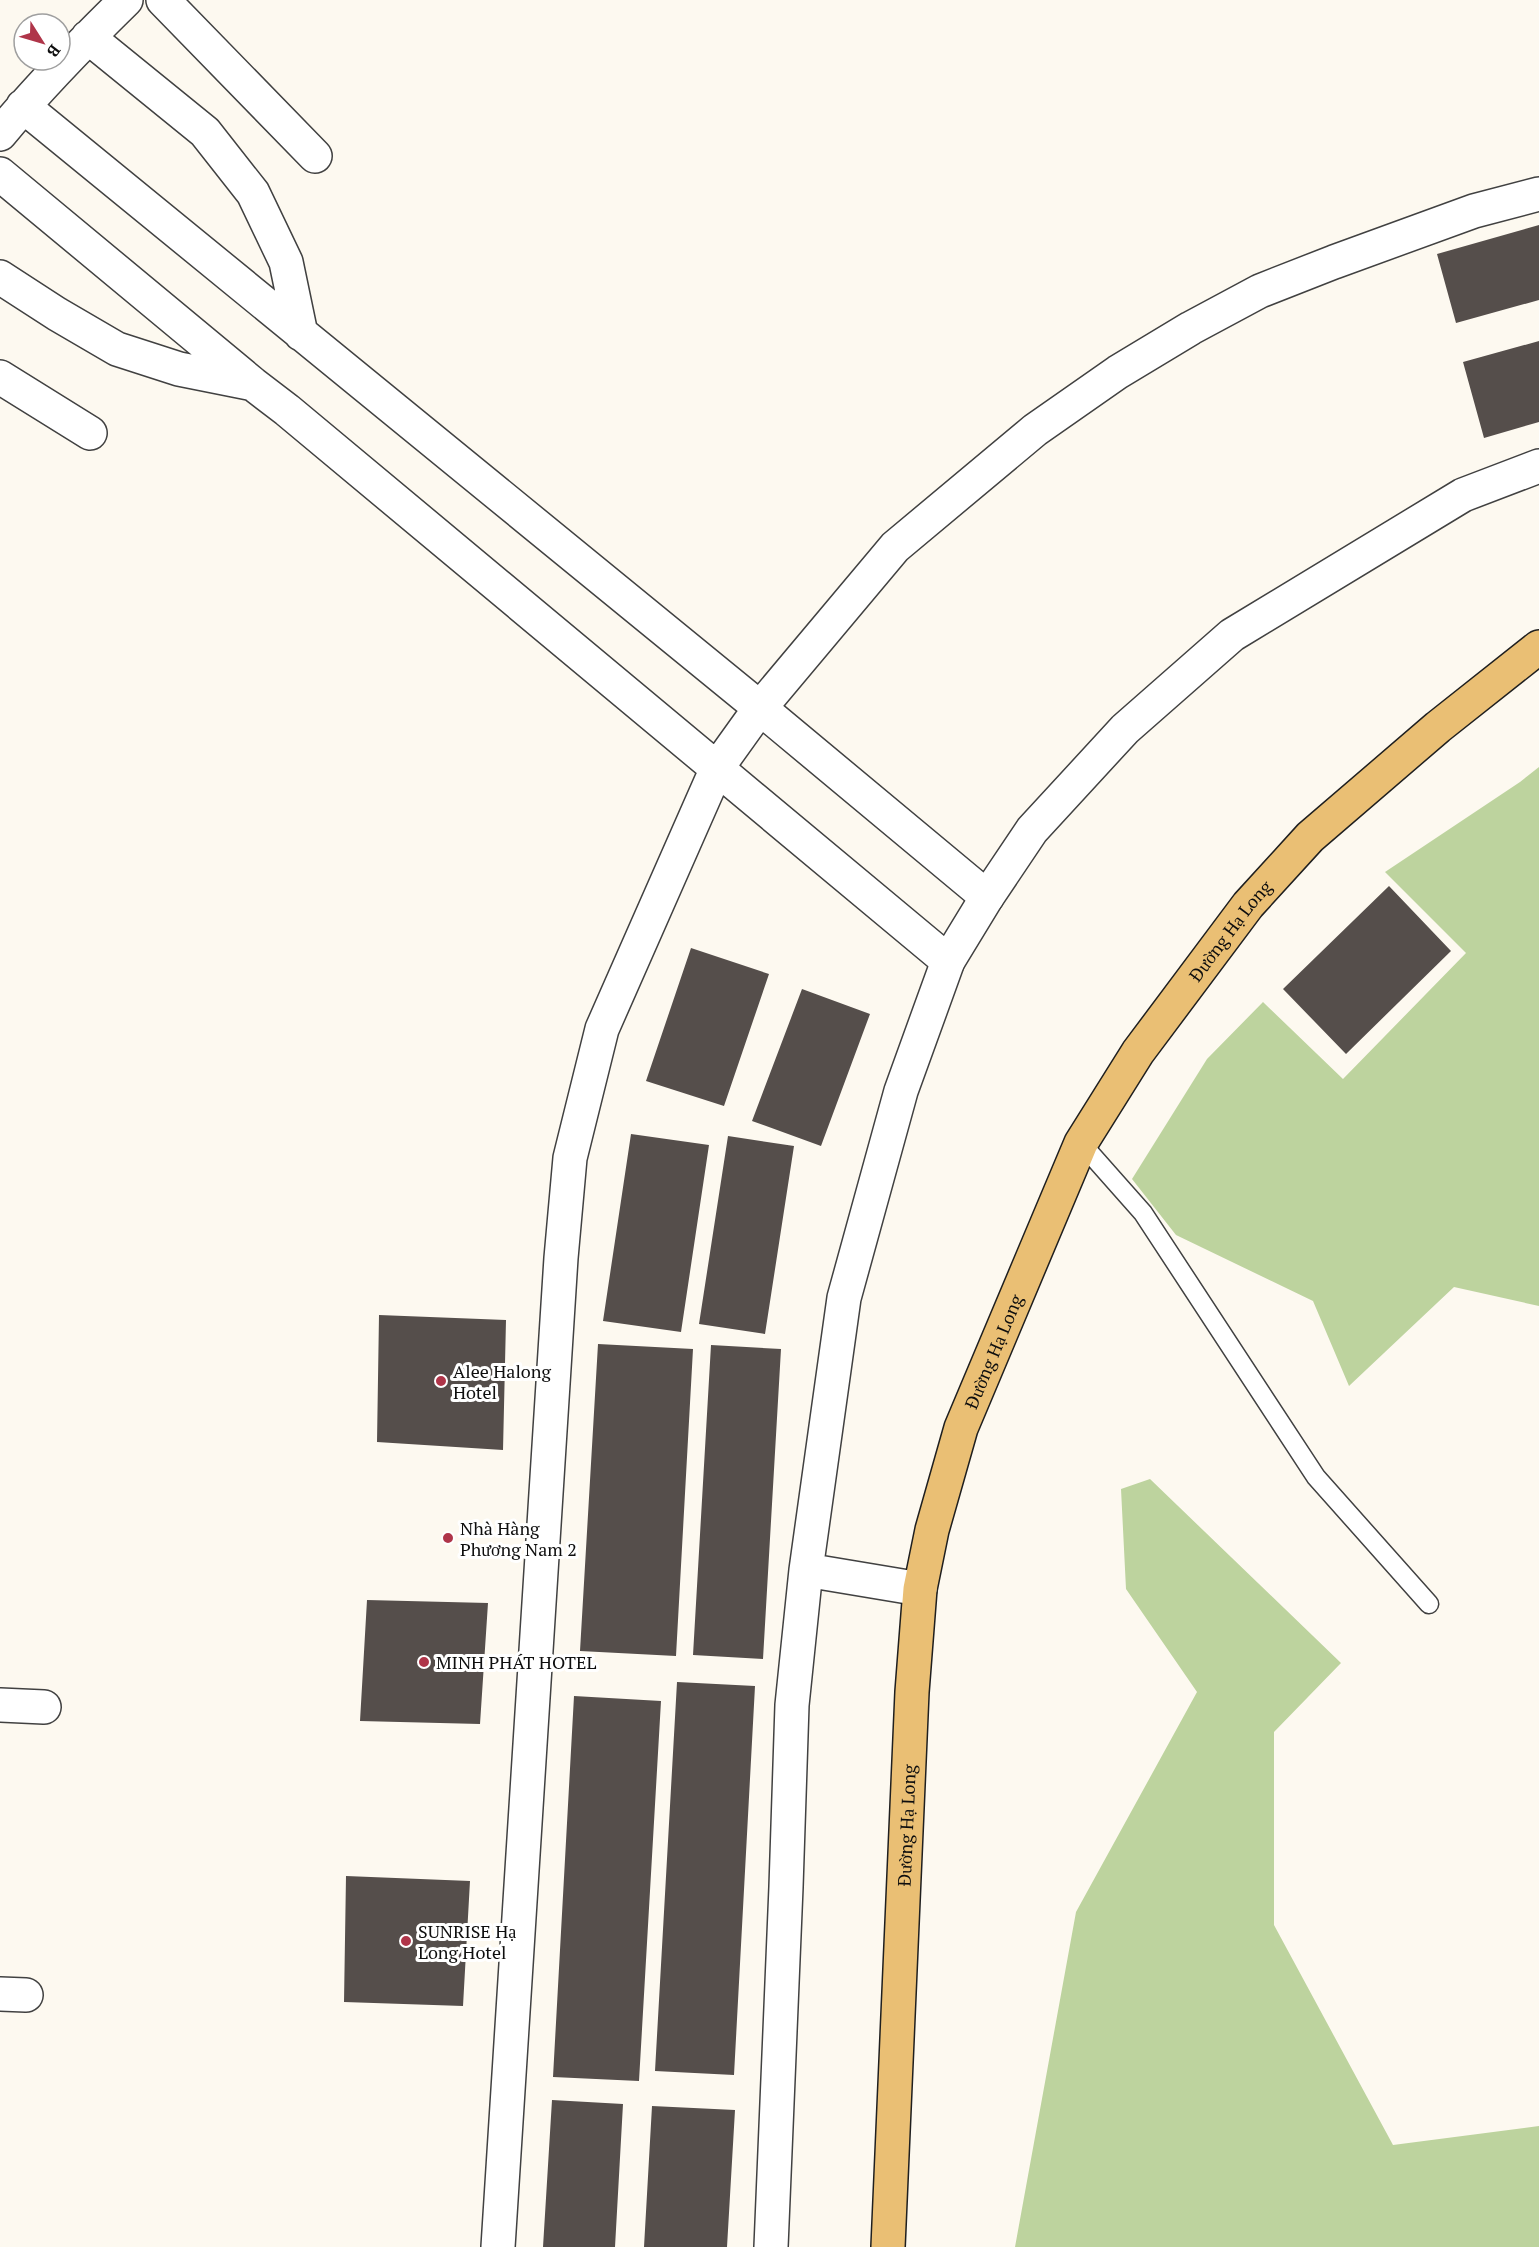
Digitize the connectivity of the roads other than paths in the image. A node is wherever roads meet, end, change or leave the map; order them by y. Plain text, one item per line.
1 (126, 0) edge
2 (163, 0) edge
3 (88, 37) junction
4 (23, 106) junction
5 (0, 134) edge
6 (315, 156) dead end
7 (0, 174) edge
8 (1539, 194) edge
9 (0, 277) edge
10 (301, 334) junction
11 (0, 377) edge
12 (253, 384) junction
13 (90, 433) dead end
14 (1539, 466) edge
15 (1539, 647) edge
16 (759, 708) junction
17 (717, 768) junction
18 (987, 897) junction
19 (948, 961) junction
20 (1081, 1143) junction
21 (806, 1570) junction
22 (920, 1589) junction
23 (1429, 1604) dead end
24 (0, 1705) edge
25 (44, 1707) dead end
26 (498, 2247) edge
27 (771, 2247) edge
28 (888, 2247) edge

1 - 3 street
2 - 6 street
3 - 4 street
3 - 10 street
4 - 5 street
4 - 10 street
7 - 12 street
8 - 16 street
9 - 12 street
10 - 16 street
11 - 13 street
12 - 17 street
14 - 18 street
15 - 20 main road, Đường Hạ Long
16 - 17 street
16 - 18 street
17 - 19 street
17 - 26 street
18 - 19 street
19 - 21 street
20 - 22 main road, Đường Hạ Long
20 - 23 lane
21 - 22 street
21 - 27 street
22 - 28 main road, Đường Hạ Long
24 - 25 street

